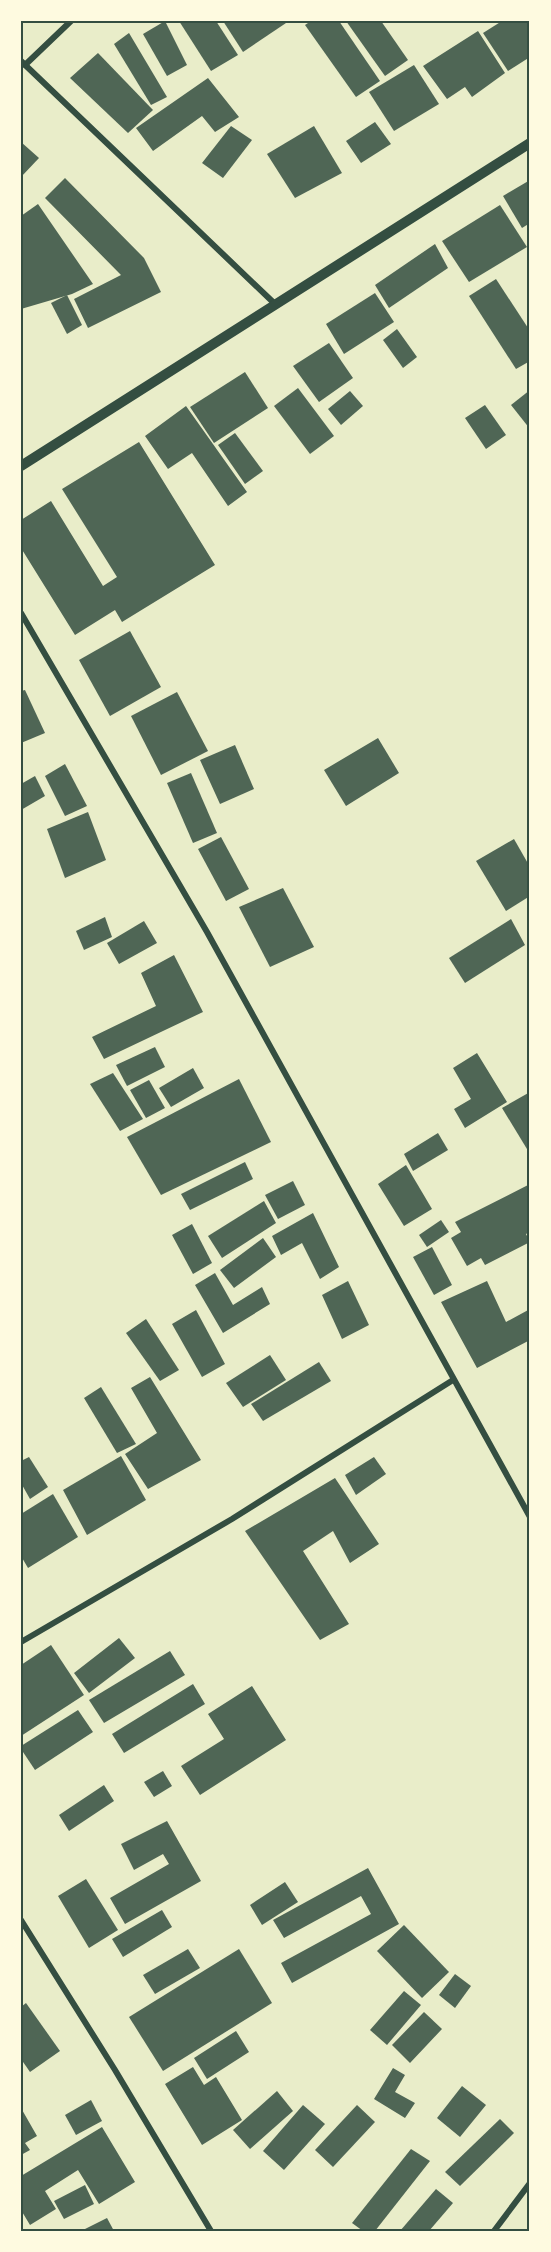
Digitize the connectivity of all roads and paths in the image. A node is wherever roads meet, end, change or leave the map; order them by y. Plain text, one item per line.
1 (71, 21) edge
2 (23, 63) edge
3 (530, 143) edge
4 (274, 303) junction
5 (21, 466) edge
6 (21, 613) edge
7 (453, 1380) junction
8 (530, 1517) edge
9 (21, 1642) edge
10 (21, 1920) edge
11 (530, 2183) edge
12 (211, 2231) edge
13 (494, 2231) edge

1 - 2 street
2 - 4 street
3 - 4 street
4 - 5 street
6 - 7 street
7 - 8 street
7 - 9 street
10 - 12 street
11 - 13 street

